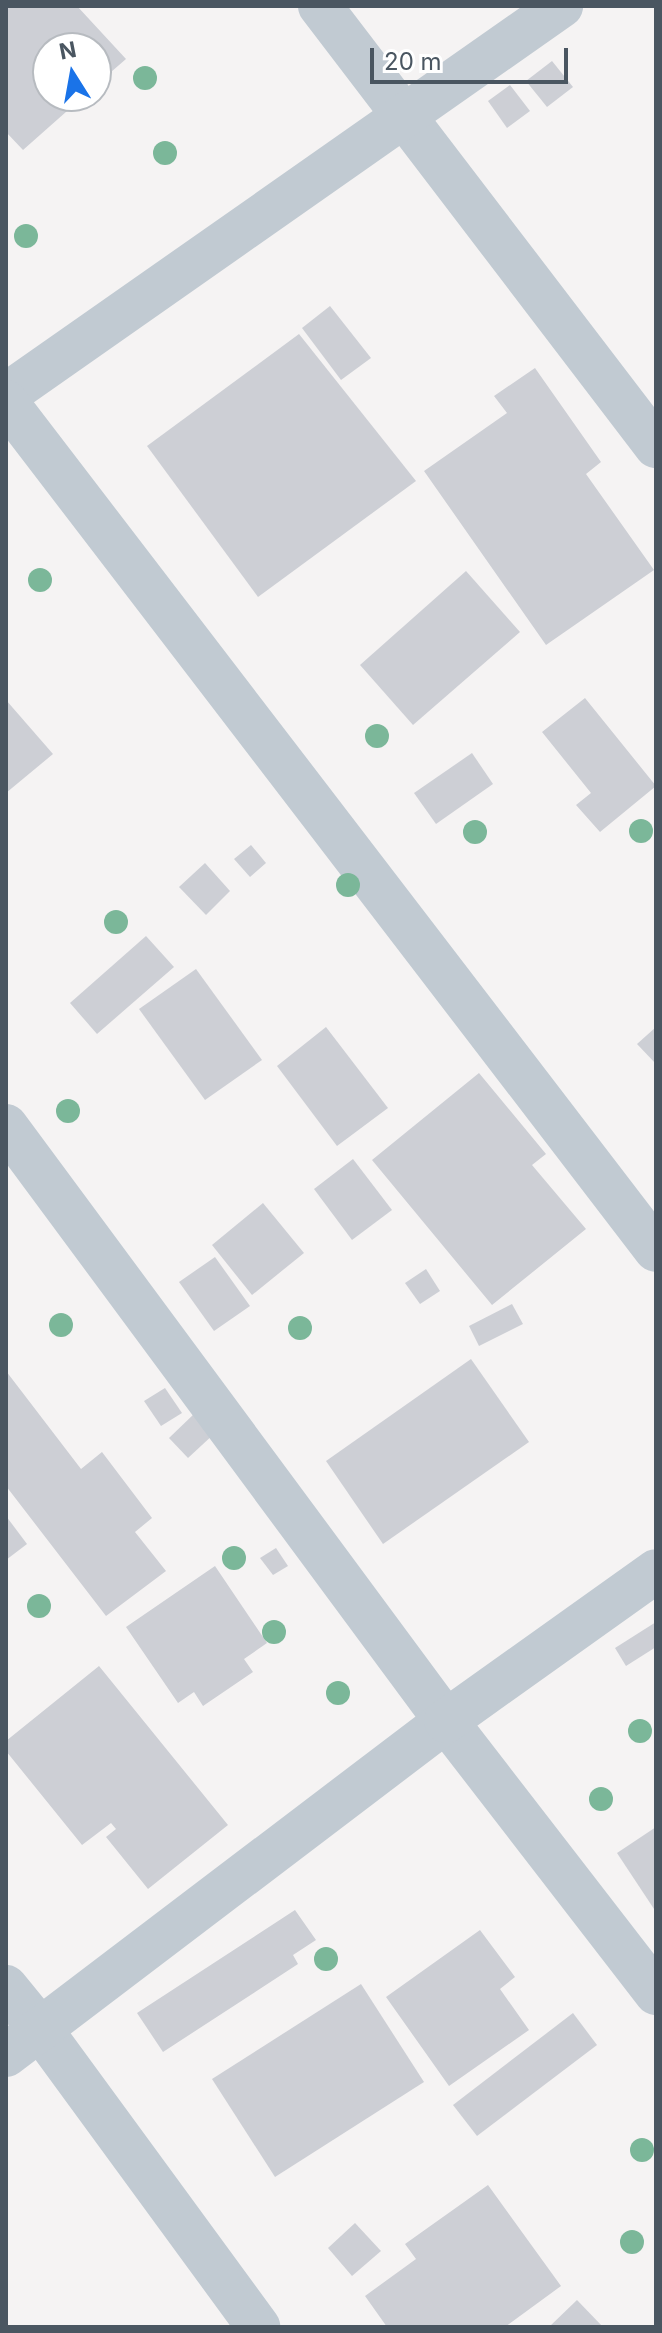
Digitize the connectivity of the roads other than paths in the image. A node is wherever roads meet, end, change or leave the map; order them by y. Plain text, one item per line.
1 (320, 6) edge
2 (561, 6) edge
3 (401, 116) junction
4 (6, 395) edge
5 (6, 402) edge
6 (656, 446) edge
7 (6, 1126) edge
8 (656, 1250) edge
9 (656, 1571) edge
10 (446, 1721) junction
11 (6, 1987) edge
12 (656, 1993) edge
13 (41, 2030) junction
14 (6, 2055) edge
15 (258, 2327) edge

1 - 3 street
2 - 3 street
3 - 4 street
3 - 6 street
5 - 8 street
7 - 10 street
9 - 10 street
10 - 12 street
10 - 13 street
11 - 13 street
13 - 14 street
13 - 15 street

